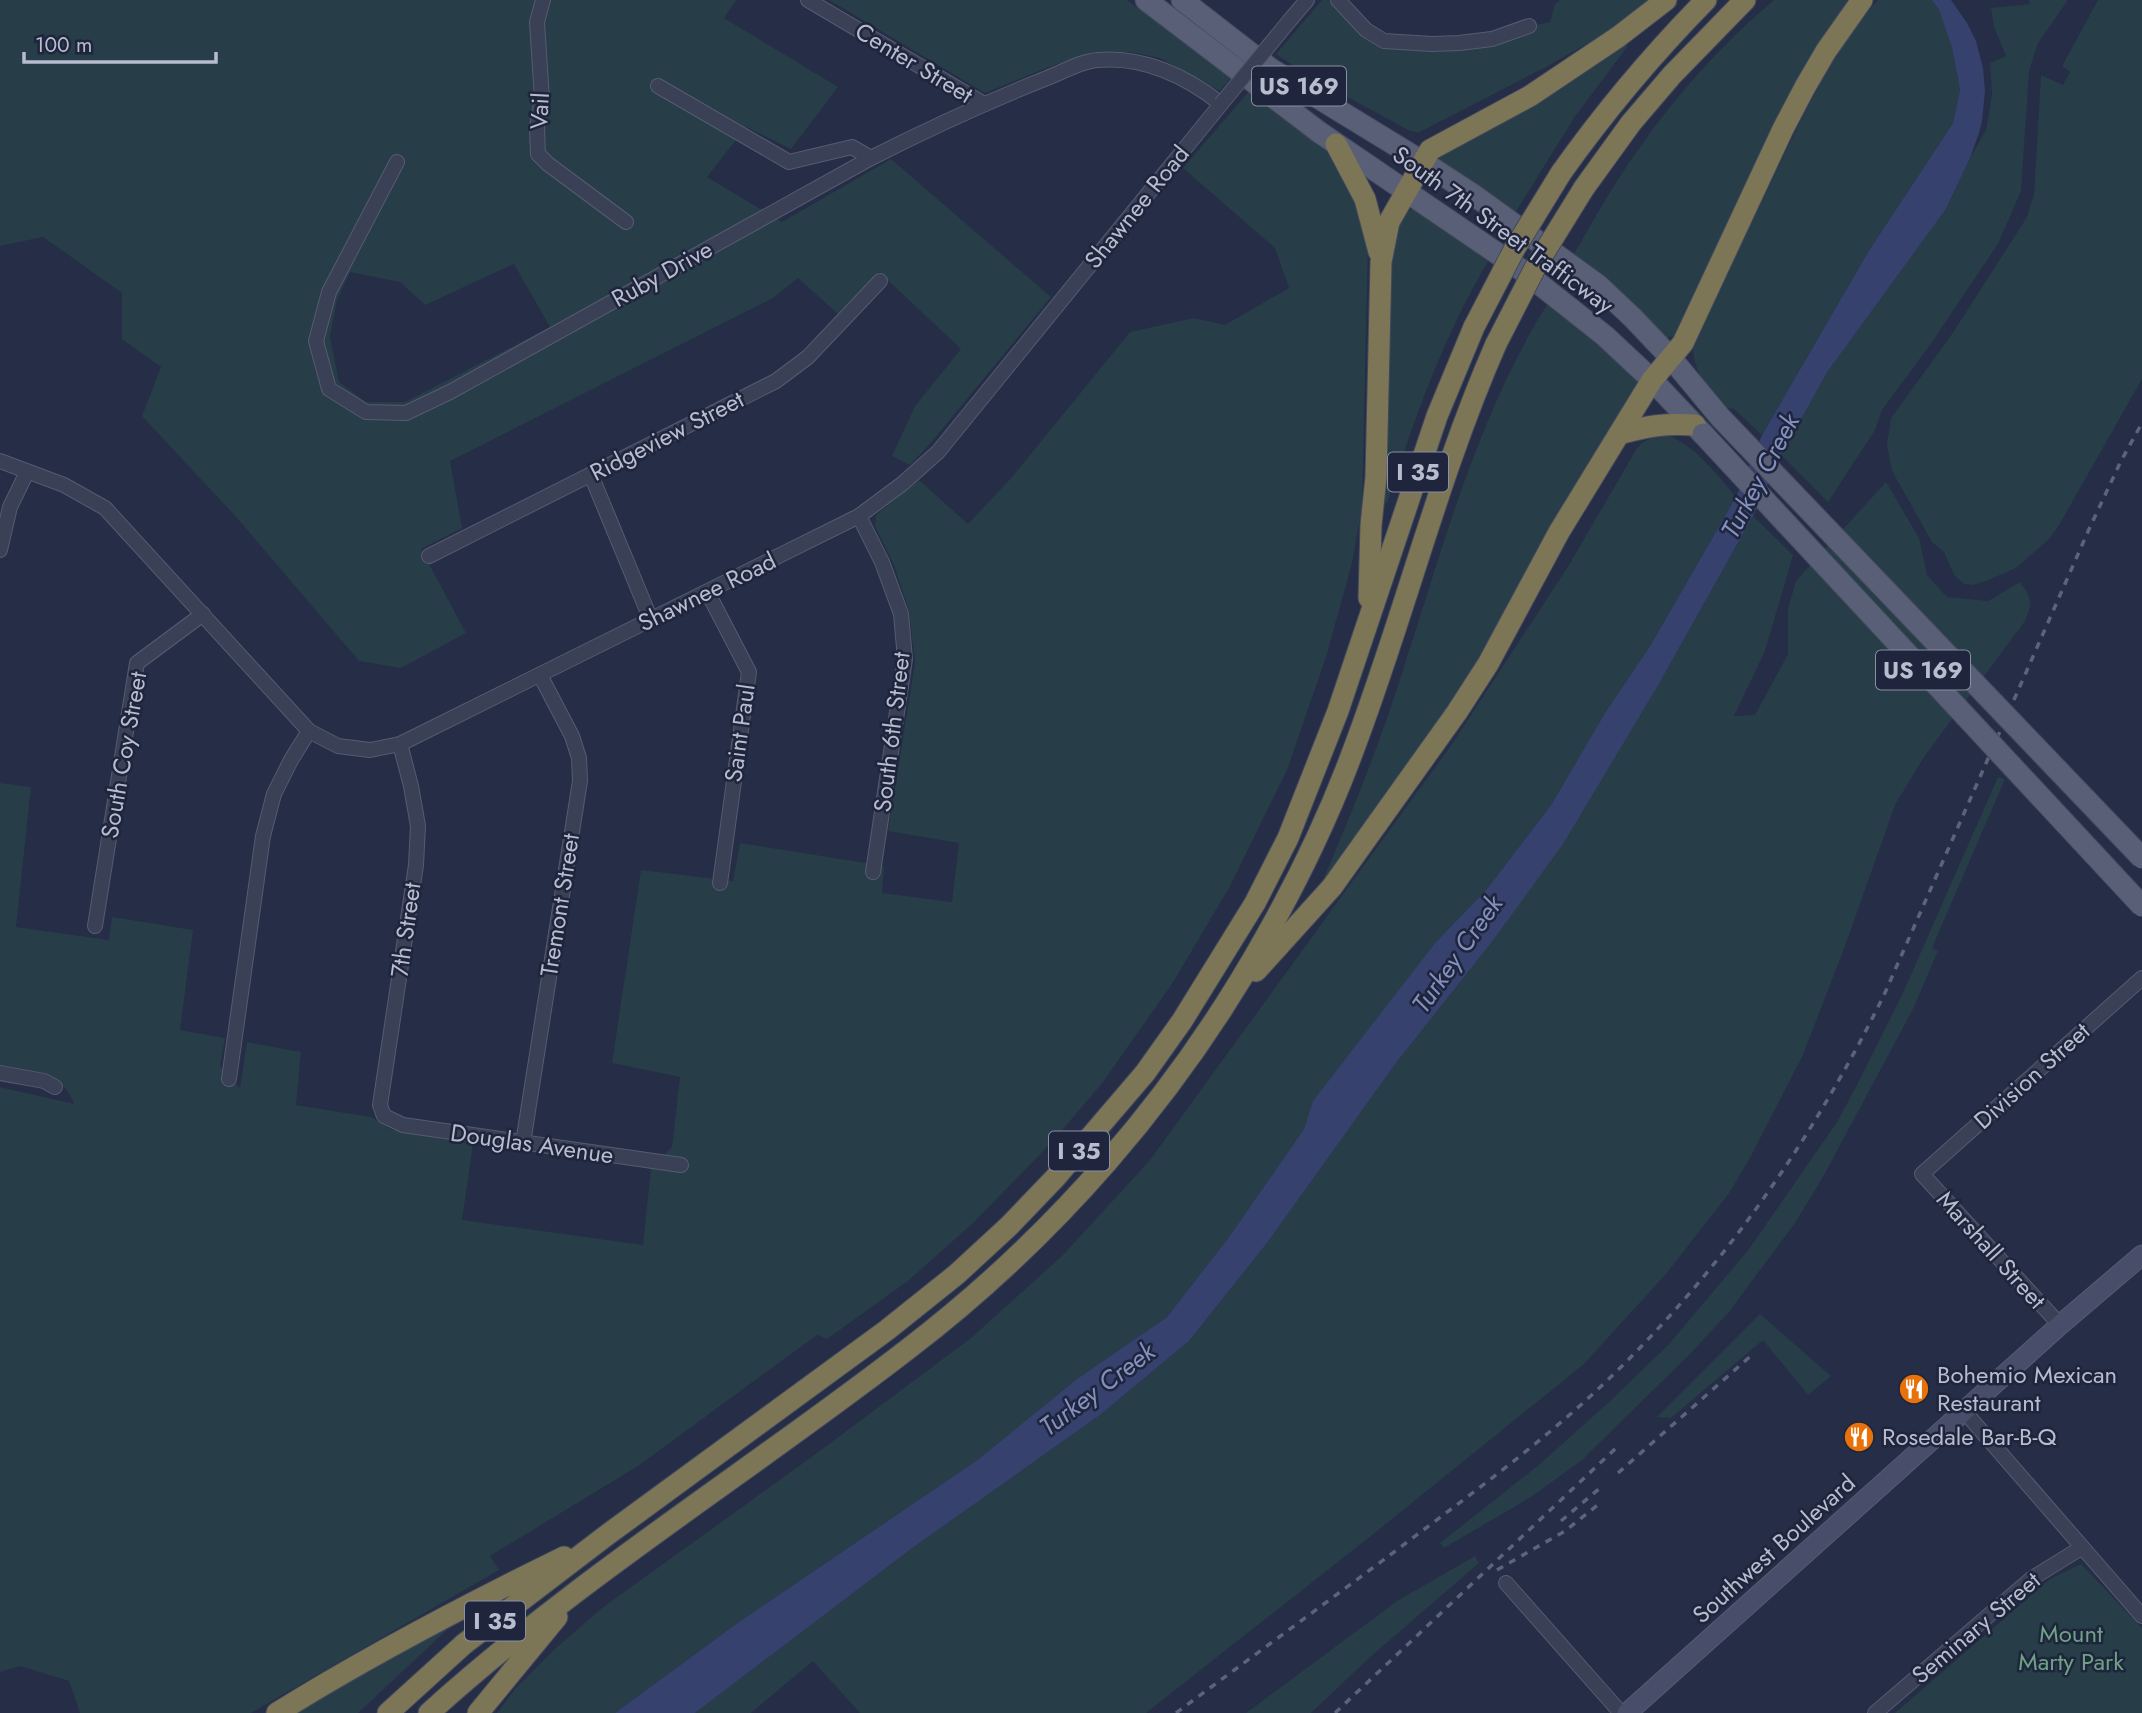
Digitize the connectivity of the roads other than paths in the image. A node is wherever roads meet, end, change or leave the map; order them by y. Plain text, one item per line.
1 (543, 0) edge
2 (808, 0) edge
3 (1146, 0) edge
4 (1182, 0) edge
5 (1307, 0) edge
6 (1338, 0) edge
7 (1666, 0) edge
8 (1706, 0) edge
9 (1745, 0) edge
10 (1859, 4) edge
11 (1529, 26) dead end
12 (658, 86) dead end
13 (984, 104) junction
14 (1221, 104) junction
15 (1336, 144) junction
16 (871, 158) junction
17 (397, 162) dead end
18 (1423, 162) junction
19 (1407, 192) junction
20 (626, 222) dead end
21 (1381, 262) junction
22 (880, 281) dead end
23 (1671, 358) junction
24 (1652, 380) junction
25 (1699, 429) junction
26 (1619, 434) junction
27 (0, 461) edge
28 (27, 472) junction
29 (590, 475) junction
30 (859, 516) junction
31 (0, 550) edge
32 (429, 556) dead end
33 (708, 593) junction
34 (203, 614) junction
35 (651, 620) junction
36 (1369, 621) junction
37 (540, 675) junction
38 (309, 731) junction
39 (400, 744) junction
40 (2142, 858) edge
41 (873, 872) dead end
42 (720, 883) dead end
43 (2142, 906) edge
44 (95, 926) dead end
45 (2142, 978) edge
46 (1226, 1004) junction
47 (0, 1073) edge
48 (229, 1079) dead end
49 (55, 1087) dead end
50 (384, 1116) joint
51 (523, 1143) junction
52 (681, 1165) dead end
53 (1922, 1174) joint
54 (2142, 1255) edge
55 (2060, 1325) junction
56 (1964, 1411) junction
57 (607, 1535) junction
58 (2081, 1548) junction
59 (1506, 1583) dead end
60 (581, 1588) junction
61 (2142, 1616) edge
62 (277, 1713) edge
63 (388, 1713) edge
64 (429, 1713) edge
65 (478, 1713) edge
66 (1621, 1713) edge
67 (1627, 1713) edge
68 (1875, 1713) edge

1 - 20 street, Vail
2 - 13 street, Center Street
3 - 15 main road, South 7th Street Trafficway / US 169
4 - 18 main road, South 7th Street Trafficway / US 169
5 - 14 street, Shawnee Road, bridge
6 - 11 street
7 - 18 highway
8 - 36 highway, I 35, bridge
9 - 46 highway, I 35, bridge
10 - 23 highway
12 - 16 street
13 - 14 street, Ruby Drive
13 - 16 street, Ruby Drive
14 - 30 street, Shawnee Road
15 - 19 main road, South 7th Street Trafficway / US 169
15 - 21 highway
16 - 17 street, Ruby Drive
18 - 19 highway
18 - 23 main road, South 7th Street Trafficway / US 169
19 - 21 highway
19 - 24 main road, South 7th Street Trafficway / US 169
21 - 36 highway
22 - 29 street, Ridgeview Street
23 - 24 highway
23 - 40 main road, South 7th Street Trafficway / US 169, bridge
24 - 25 main road, South 7th Street Trafficway / US 169
24 - 26 highway
25 - 26 highway
25 - 43 main road, South 7th Street Trafficway / US 169, bridge
26 - 46 highway
27 - 28 street, Shawnee Road
28 - 31 street
28 - 34 street, Shawnee Road
29 - 32 street, Ridgeview Street
29 - 35 street
30 - 33 street, Shawnee Road
30 - 41 street, South 6th Street
33 - 35 street, Shawnee Road
33 - 42 street, Saint Paul
34 - 38 street, Shawnee Road
34 - 44 street, South Coy Street
35 - 37 street, Shawnee Road
36 - 57 highway, I 35
37 - 39 street, Shawnee Road
37 - 51 street, Tremont Street
38 - 39 street, Shawnee Road
38 - 48 street
39 - 50 street, 7th Street
45 - 53 street, Division Street
46 - 60 highway, I 35
47 - 49 street
50 - 51 street, Douglas Avenue
51 - 52 street, Douglas Avenue
53 - 55 street, Marshall Street
54 - 55 main road, Southwest Boulevard
55 - 56 main road, Southwest Boulevard
56 - 58 street
56 - 67 main road, Southwest Boulevard
57 - 62 highway
57 - 63 highway, I 35
58 - 61 street
58 - 68 street, Seminary Street
59 - 66 street
60 - 64 highway, I 35
60 - 65 highway

